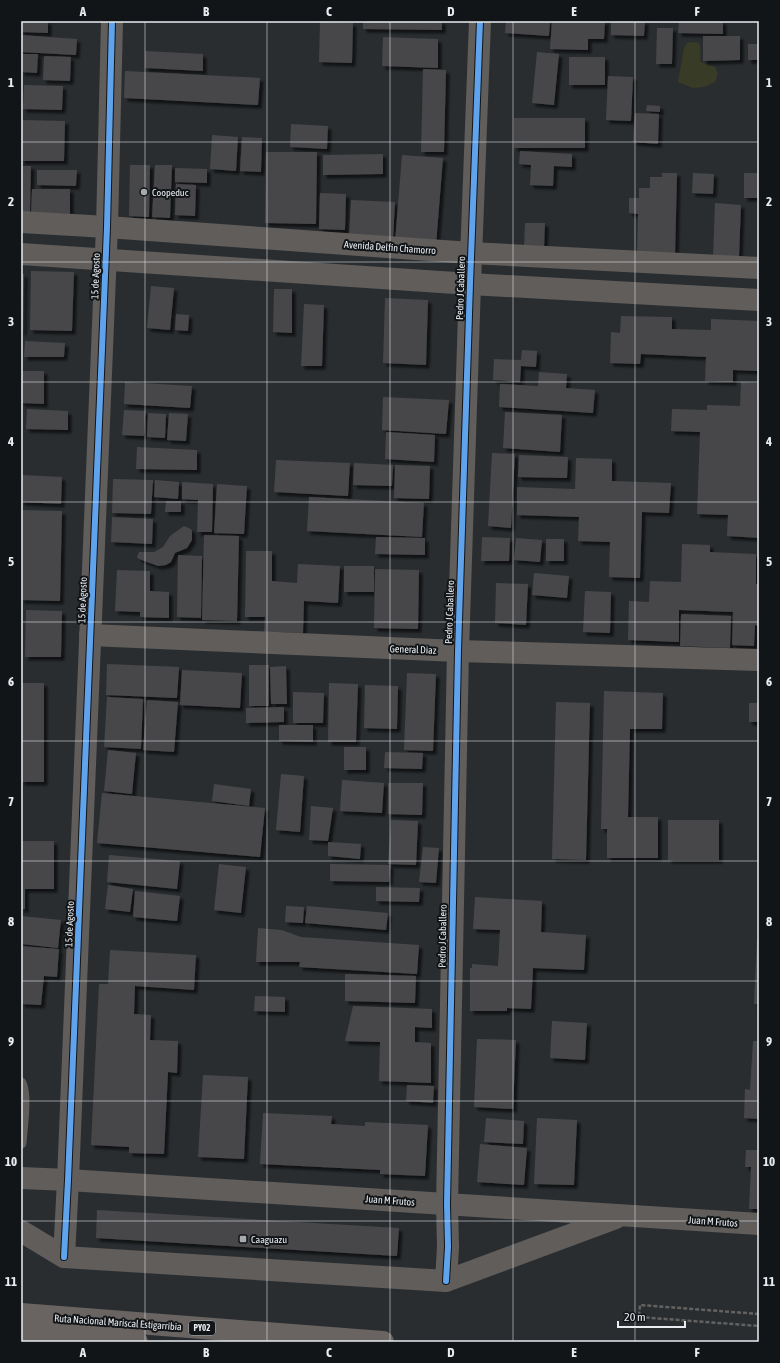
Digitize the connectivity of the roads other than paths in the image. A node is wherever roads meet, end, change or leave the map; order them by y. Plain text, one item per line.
1 (112, 21) edge
2 (480, 21) edge
3 (21, 222) edge
4 (107, 226) junction
5 (471, 253) junction
6 (21, 254) edge
7 (105, 260) junction
8 (759, 268) edge
9 (470, 284) junction
10 (759, 300) edge
11 (90, 635) junction
12 (458, 651) junction
13 (759, 660) edge
14 (21, 1083) edge
15 (21, 1143) edge
16 (21, 1178) edge
17 (68, 1180) junction
18 (447, 1204) junction
19 (623, 1215) junction
20 (759, 1224) edge
21 (21, 1232) edge
22 (64, 1257) junction
23 (446, 1281) junction
24 (21, 1314) edge
25 (21, 1335) edge
26 (137, 1342) edge
27 (383, 1342) edge

1 - 4 street, 15 de Agosto
2 - 5 street, Pedro J Caballero
3 - 4 street, Avenida Delfin Chamorro
4 - 5 street, Avenida Delfin Chamorro
4 - 7 street, 15 de Agosto
5 - 8 street, Avenida Delfin Chamorro
5 - 9 street, Pedro J Caballero
6 - 7 street
7 - 9 street
7 - 11 street, 15 de Agosto
9 - 10 street
9 - 12 street, Pedro J Caballero
11 - 12 street, General Diaz
11 - 17 street, 15 de Agosto
12 - 13 street, General Diaz
12 - 18 street, Pedro J Caballero
14 - 15 lane
16 - 17 street, Juan M Frutos
17 - 18 street, Juan M Frutos
17 - 22 street, 15 de Agosto
18 - 19 street, Juan M Frutos
18 - 23 street, Pedro J Caballero
19 - 20 street, Juan M Frutos
19 - 23 street
21 - 22 street
22 - 23 street
24 - 27 highway, Ruta Nacional Mariscal Estigarribia / PY02
25 - 26 highway, Ruta Nacional Mariscal Estigarribia

